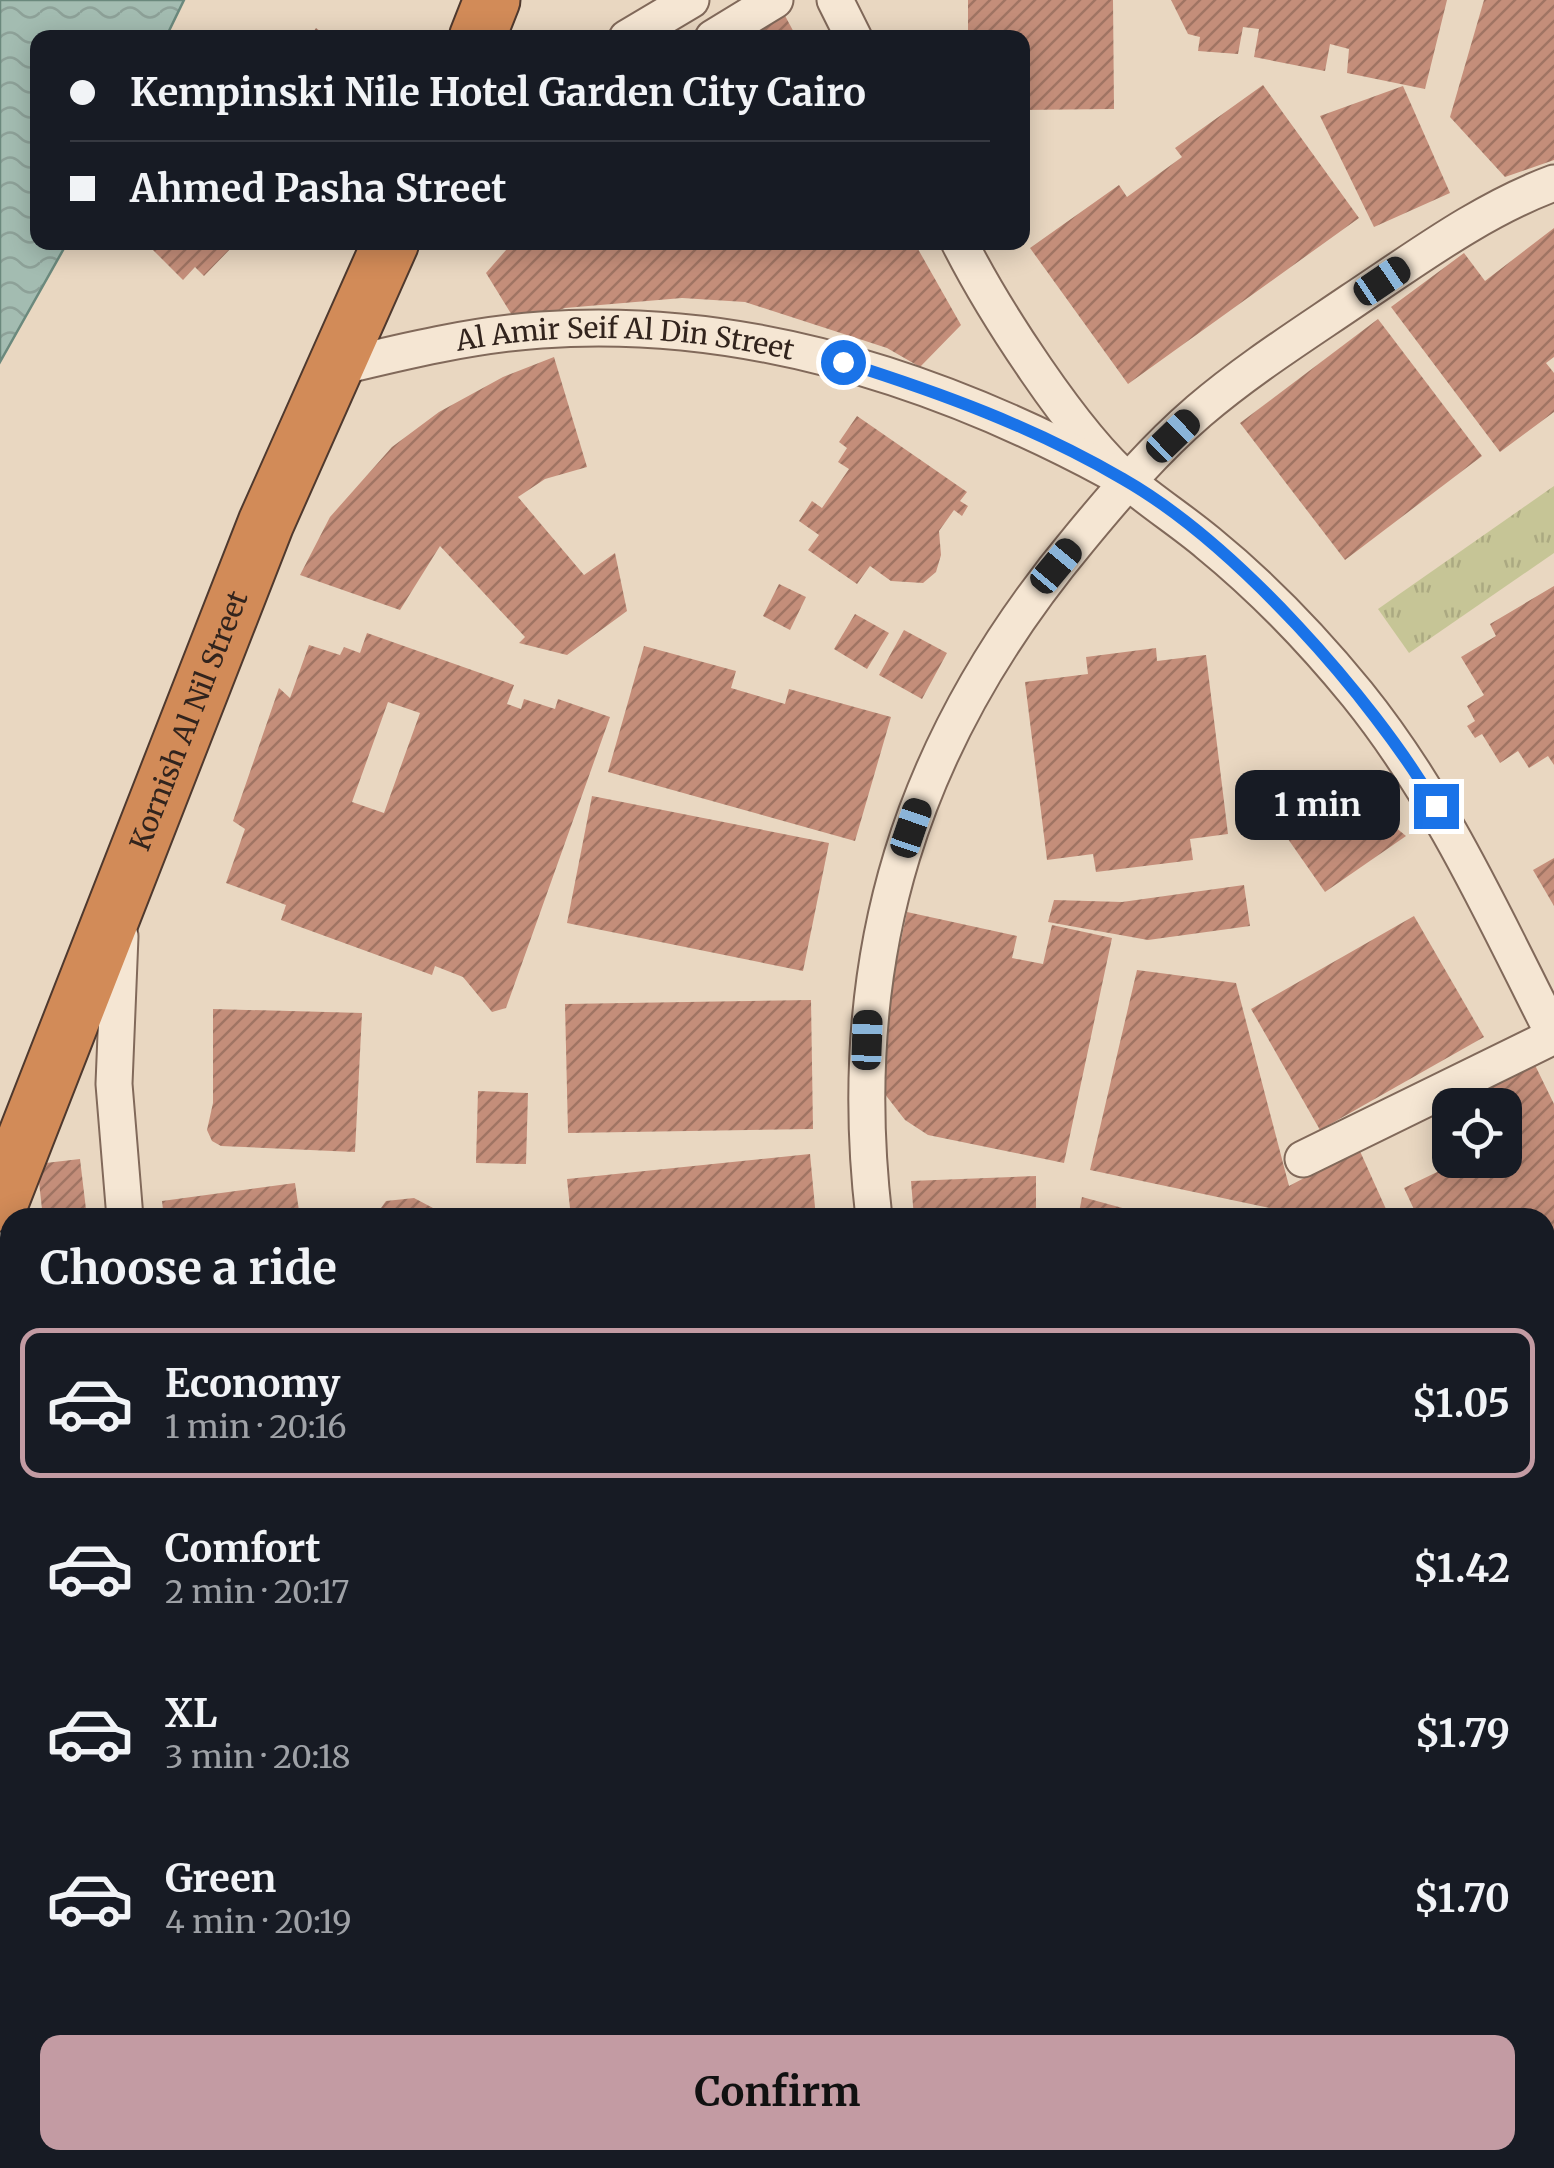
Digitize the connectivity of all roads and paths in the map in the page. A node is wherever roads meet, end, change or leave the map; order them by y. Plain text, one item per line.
1 (492, 0) edge
2 (691, 0) edge
3 (776, 0) edge
4 (835, 0) edge
5 (479, 30) edge
6 (640, 30) edge
7 (726, 30) edge
8 (850, 30) edge
9 (1554, 183) edge
10 (388, 250) edge
11 (964, 250) edge
12 (338, 367) junction
13 (1127, 481) junction
14 (124, 890) junction
15 (1554, 1036) edge
16 (1303, 1159) dead end
17 (0, 1204) edge
18 (124, 1208) edge
19 (873, 1208) edge

1 - 5 highway
2 - 6 street
3 - 7 street
4 - 8 street
9 - 13 street
10 - 12 highway, Kornish Al Nil Street
11 - 13 street
12 - 13 street, Al Amir Seif Al Din Street
12 - 14 highway, Kornish Al Nil Street
13 - 15 street
13 - 19 street
14 - 17 highway, Kornish Al Nil Street
14 - 18 street
15 - 16 street

